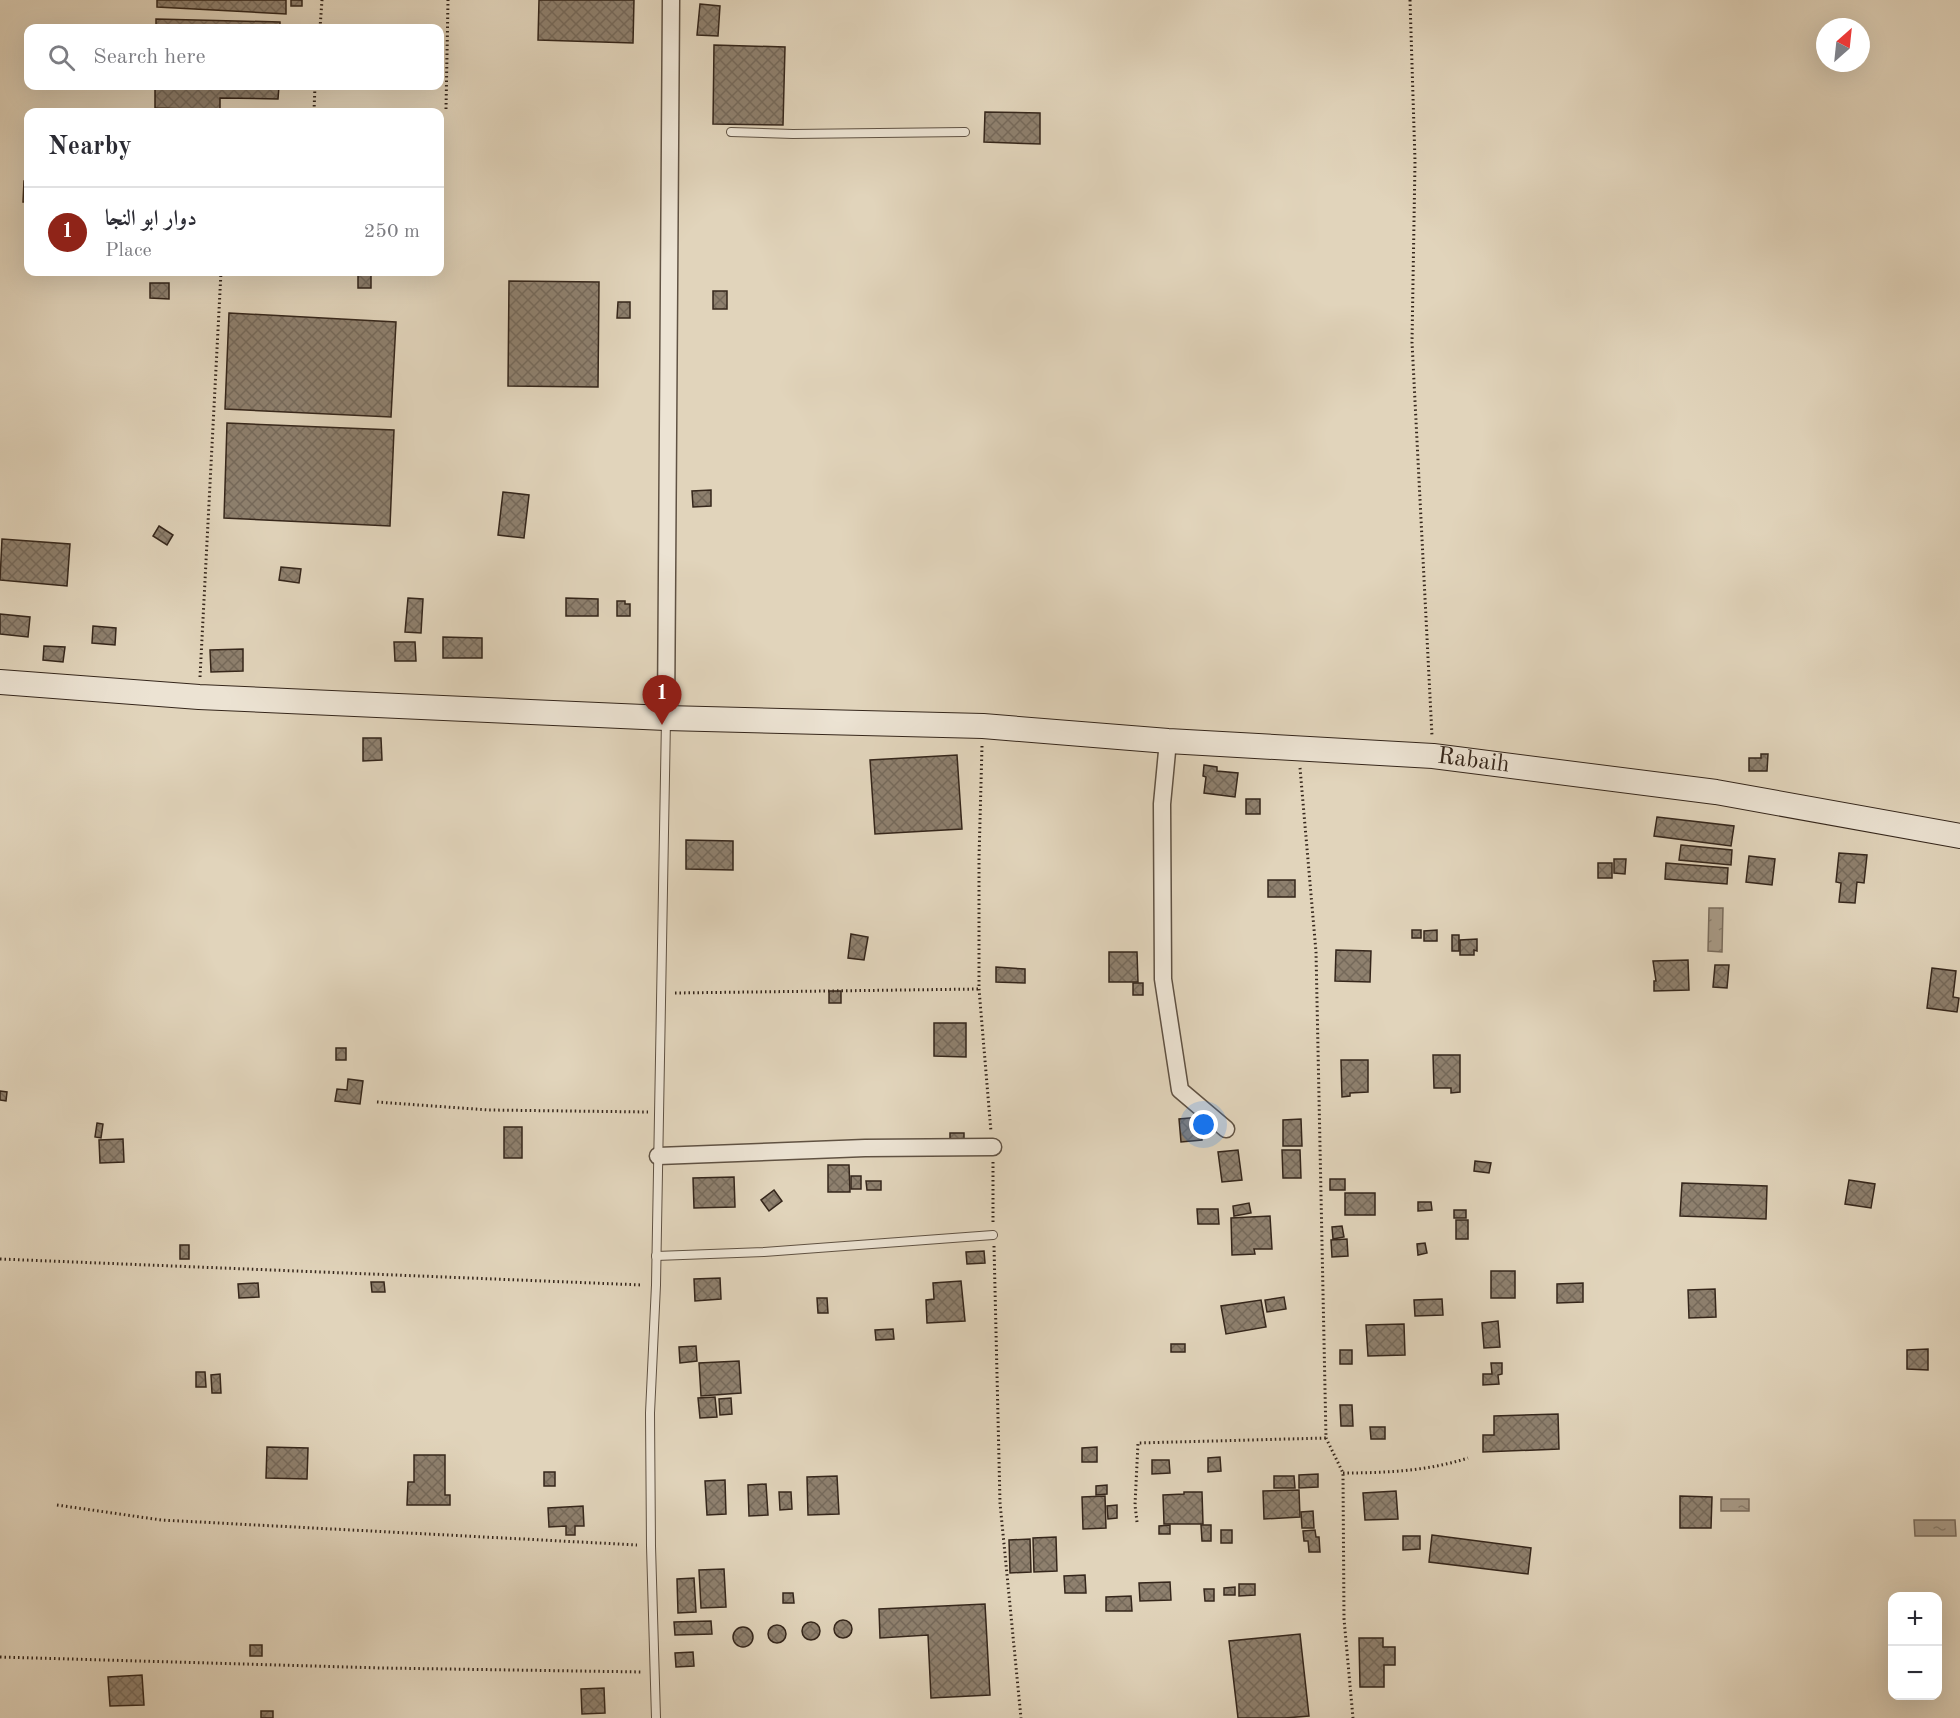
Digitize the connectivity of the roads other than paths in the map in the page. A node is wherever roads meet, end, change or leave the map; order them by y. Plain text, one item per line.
1 (671, 0) edge
2 (731, 132) dead end
3 (965, 132) dead end
4 (0, 682) edge
5 (666, 718) junction
6 (1168, 741) junction
7 (1960, 836) edge
8 (1226, 1130) dead end
9 (993, 1148) dead end
10 (658, 1156) junction
11 (993, 1235) dead end
12 (656, 1256) junction
13 (656, 1718) edge

1 - 5 street
2 - 3 lane
4 - 5 street, Rabaih
5 - 6 street, Rabaih
5 - 10 lane
6 - 7 street, Rabaih
6 - 8 street
9 - 10 street
10 - 12 lane
11 - 12 lane
12 - 13 lane

